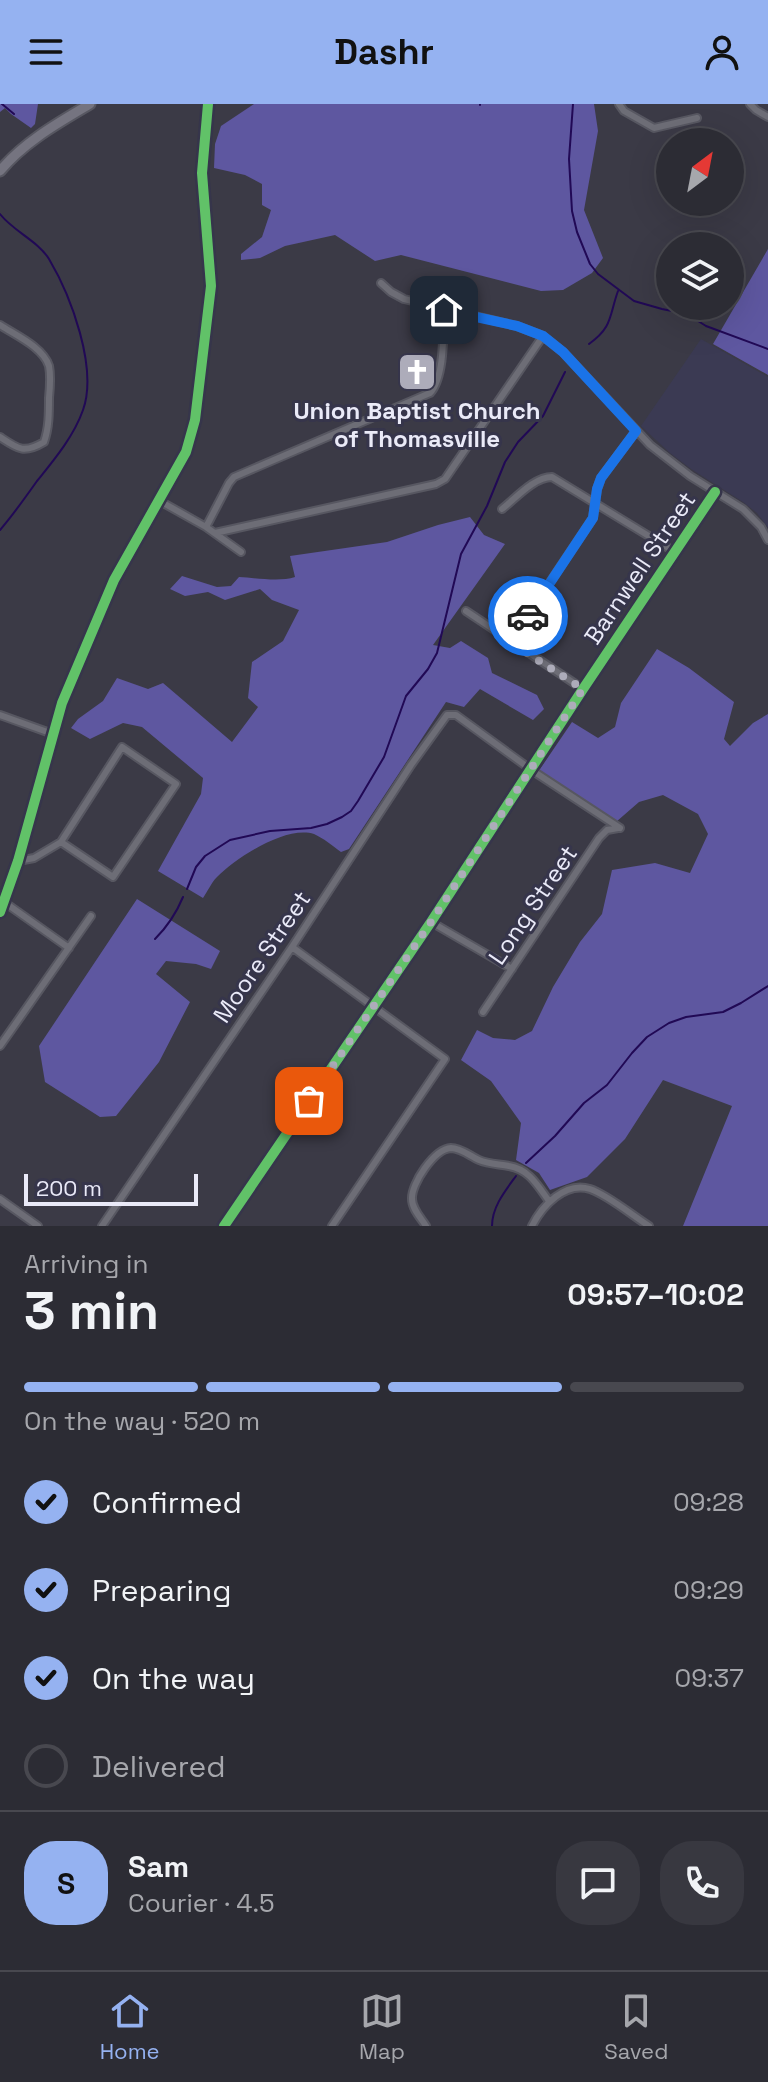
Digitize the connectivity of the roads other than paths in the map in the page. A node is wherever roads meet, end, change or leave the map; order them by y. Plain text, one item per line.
1 (90, 104) edge
2 (208, 104) edge
3 (619, 104) edge
4 (750, 104) edge
5 (768, 117) edge
6 (697, 118) dead end
7 (0, 171) edge
8 (381, 283) dead end
9 (444, 310) junction
10 (3, 327) edge
11 (543, 336) junction
12 (0, 337) edge
13 (636, 431) junction
14 (1, 439) edge
15 (715, 492) junction
16 (158, 500) junction
17 (596, 503) junction
18 (502, 509) dead end
19 (206, 527) junction
20 (215, 533) junction
21 (768, 540) edge
22 (241, 552) dead end
23 (675, 552) junction
24 (466, 611) dead end
25 (510, 642) junction
26 (583, 689) junction
27 (0, 715) edge
28 (53, 734) junction
29 (531, 768) junction
30 (61, 842) junction
31 (18, 861) junction
32 (1, 905) edge
33 (91, 916) dead end
34 (431, 922) junction
35 (292, 947) junction
36 (69, 948) junction
37 (512, 969) junction
38 (372, 1007) junction
39 (483, 1012) dead end
40 (0, 1046) edge
41 (0, 1199) edge
42 (549, 1201) junction
43 (38, 1226) edge
44 (102, 1226) edge
45 (224, 1226) edge
46 (332, 1226) edge
47 (426, 1226) edge
48 (532, 1226) edge
49 (649, 1226) edge

1 - 7 street
2 - 16 street
3 - 6 street
4 - 5 street
8 - 9 street
9 - 11 street
9 - 19 street
10 - 12 street
10 - 14 street
11 - 13 street
11 - 20 street
13 - 15 street
13 - 17 street
15 - 21 street
15 - 23 street, Barnwell Street
16 - 19 street
16 - 28 street
17 - 18 street
17 - 23 street
17 - 25 street
19 - 20 street
20 - 22 street
23 - 26 street, Barnwell Street
24 - 25 street
25 - 26 street
26 - 29 street, Barnwell Street
27 - 28 street
28 - 31 street
29 - 34 street, Barnwell Street
29 - 35 street, Moore Street
29 - 37 street, Long Street
30 - 30 street
30 - 31 street
31 - 32 street
32 - 36 street
33 - 36 street
34 - 37 street
34 - 38 street, Barnwell Street
35 - 38 street
35 - 44 street, Moore Street
36 - 40 street
37 - 39 street, Long Street
38 - 45 street, Barnwell Street
38 - 46 street
41 - 43 street
42 - 47 street
42 - 48 street
42 - 49 street

